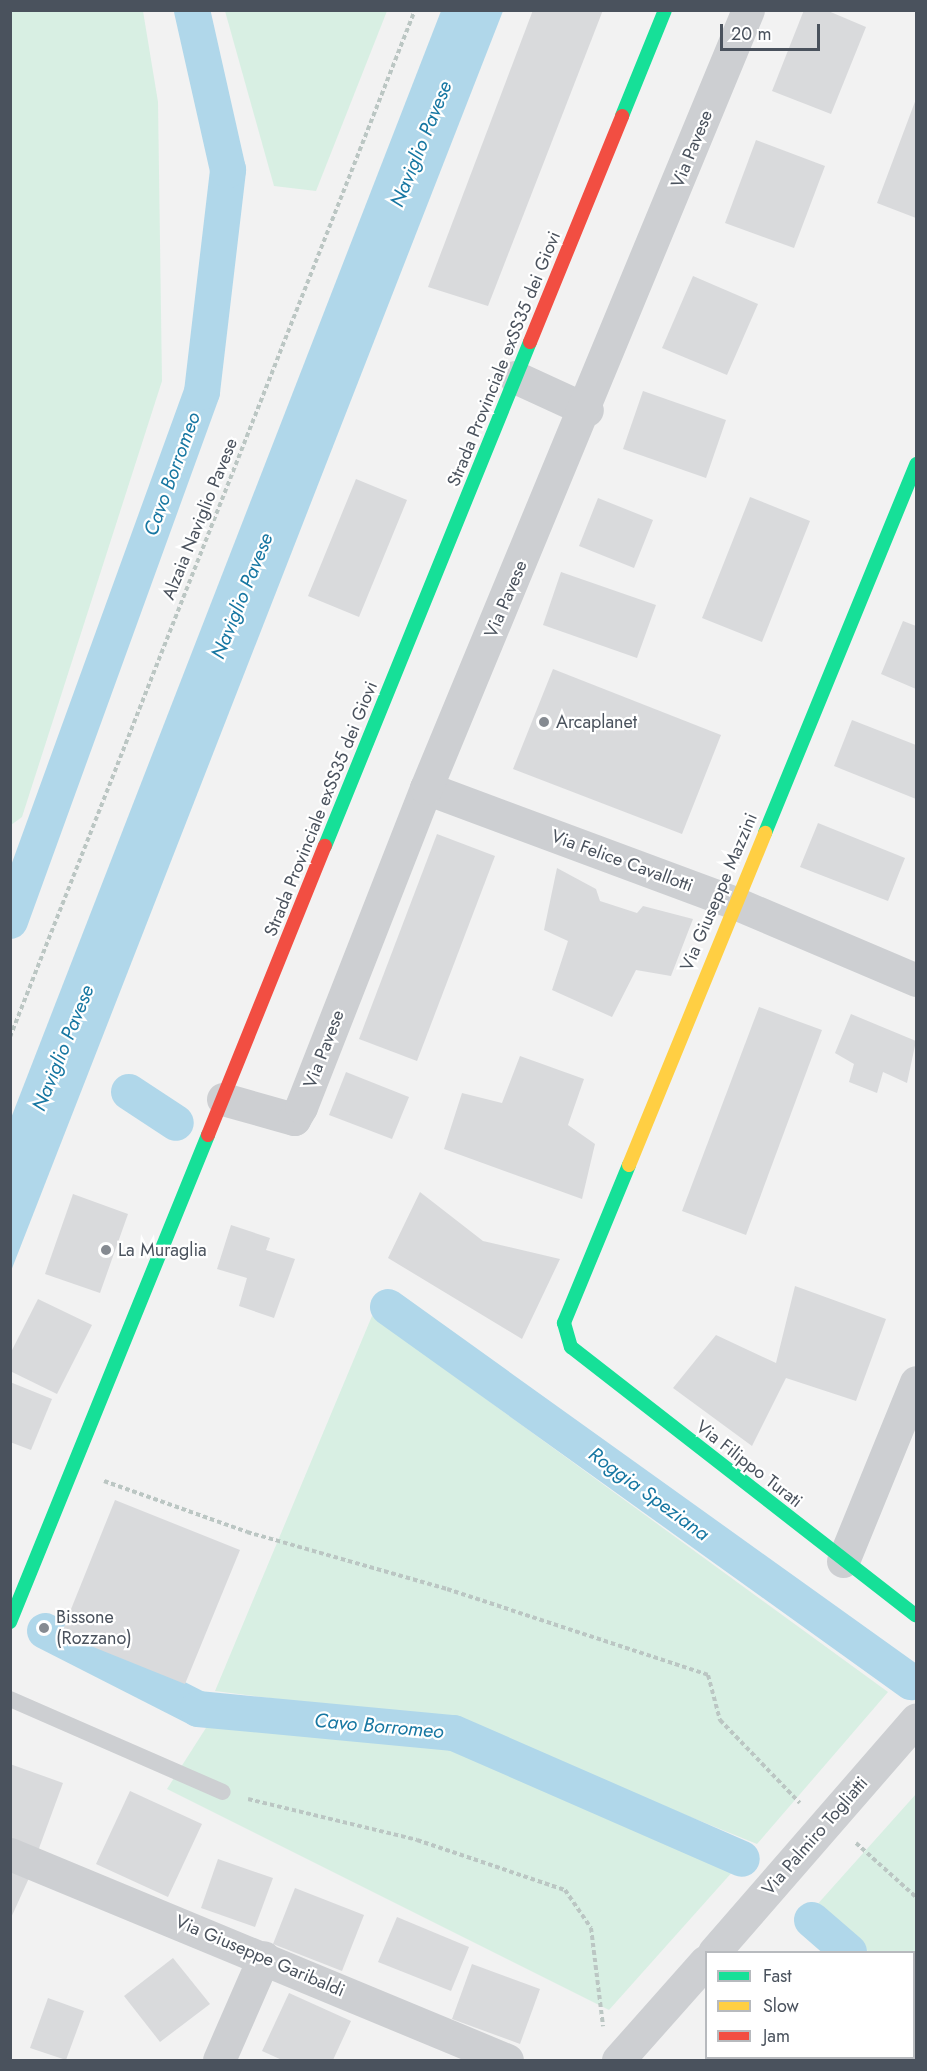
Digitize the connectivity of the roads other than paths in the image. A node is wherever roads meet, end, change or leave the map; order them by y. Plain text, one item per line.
1 (665, 10) edge
2 (748, 10) edge
3 (515, 377) junction
4 (586, 410) junction
5 (916, 464) edge
6 (426, 788) junction
7 (735, 903) junction
8 (916, 980) edge
9 (223, 1099) junction
10 (564, 1336) joint
11 (916, 1382) edge
12 (843, 1561) junction
13 (916, 1616) edge
14 (10, 1622) edge
15 (10, 1699) edge
16 (916, 1720) edge
17 (223, 1792) road end
18 (10, 1854) edge
19 (716, 1951) edge
20 (264, 1957) junction
21 (705, 1962) edge
22 (611, 2050) edge
23 (219, 2061) edge
24 (507, 2061) edge

1 - 3 main road, Strada Provinciale exSS35 dei Giovi
2 - 4 street, Via Pavese
3 - 4 street
3 - 9 main road, Strada Provinciale exSS35 dei Giovi
4 - 6 street, Via Pavese
5 - 7 main road, Via Giuseppe Mazzini
6 - 7 street, Via Felice Cavallotti
6 - 9 street, Via Pavese
7 - 8 street, Via Felice Cavallotti
7 - 10 main road, Via Giuseppe Mazzini
9 - 14 main road, Strada Provinciale exSS35 dei Giovi
10 - 12 main road, Via Filippo Turati
11 - 12 street
12 - 13 main road, Via Filippo Turati
15 - 17 lane
16 - 19 street, Via Palmiro Togliatti
18 - 20 street, Via Giuseppe Garibaldi
20 - 23 street
20 - 24 street, Via Giuseppe Garibaldi
21 - 22 street

